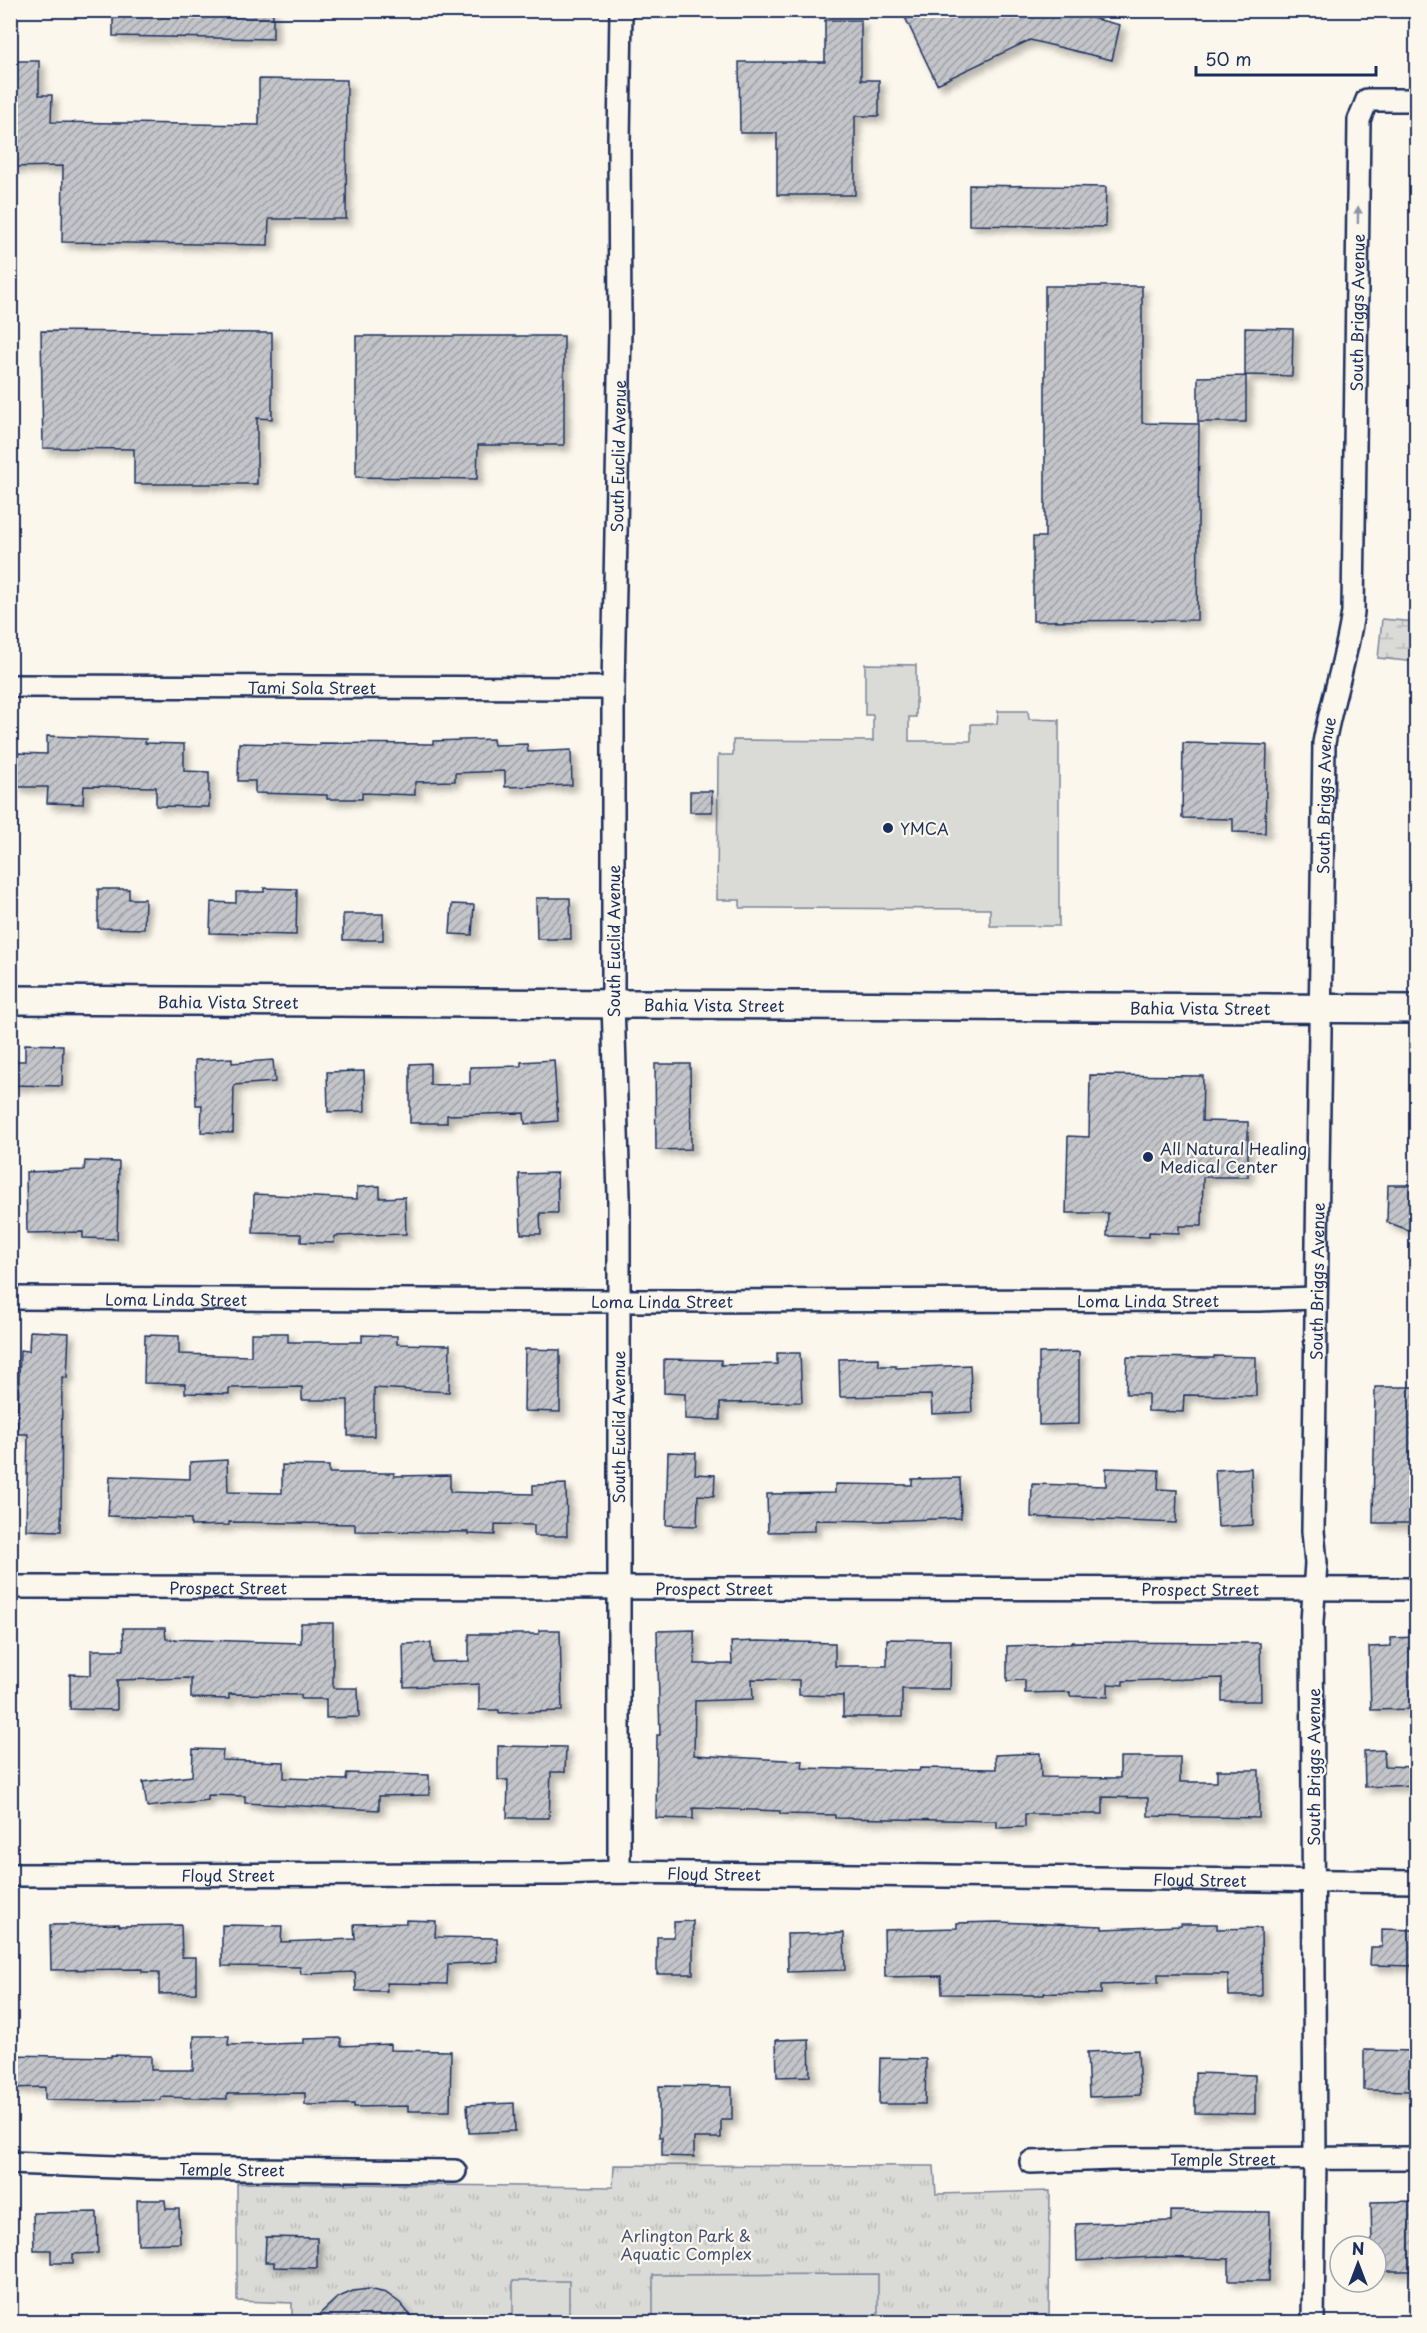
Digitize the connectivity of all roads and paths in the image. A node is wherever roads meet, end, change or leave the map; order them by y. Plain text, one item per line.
1 (621, 10) edge
2 (1416, 100) edge
3 (10, 686) edge
4 (613, 688) junction
5 (10, 1000) edge
6 (613, 1003) junction
7 (1322, 1008) junction
8 (1416, 1010) edge
9 (10, 1298) edge
10 (1315, 1298) junction
11 (618, 1301) junction
12 (10, 1587) edge
13 (619, 1587) junction
14 (1315, 1589) junction
15 (1416, 1589) edge
16 (619, 1872) junction
17 (10, 1875) edge
18 (1313, 1882) junction
19 (1416, 1882) edge
20 (1416, 2158) edge
21 (1315, 2159) junction
22 (10, 2163) edge
23 (1031, 2163) dead end
24 (455, 2171) dead end
25 (1313, 2322) edge

1 - 4 street, South Euclid Avenue
7 -> 2 street, South Briggs Avenue
3 - 4 street, Tami Sola Street
4 - 6 street, South Euclid Avenue
5 - 6 street, Bahia Vista Street
6 - 7 street, Bahia Vista Street
6 - 11 street, South Euclid Avenue
7 - 8 street, Bahia Vista Street
7 - 10 street, South Briggs Avenue
9 - 11 street, Loma Linda Street
10 - 11 street, Loma Linda Street
10 - 14 street, South Briggs Avenue
11 - 13 street, South Euclid Avenue
12 - 13 street, Prospect Street
13 - 14 street, Prospect Street
13 - 16 street, South Euclid Avenue
14 - 15 street, Prospect Street
14 - 18 street, South Briggs Avenue
16 - 17 street, Floyd Street
16 - 18 street, Floyd Street
18 - 19 street, Floyd Street
18 - 21 street, South Briggs Avenue
20 - 21 street, Temple Street
21 - 23 street, Temple Street
21 - 25 street, South Briggs Avenue
22 - 24 street, Temple Street

